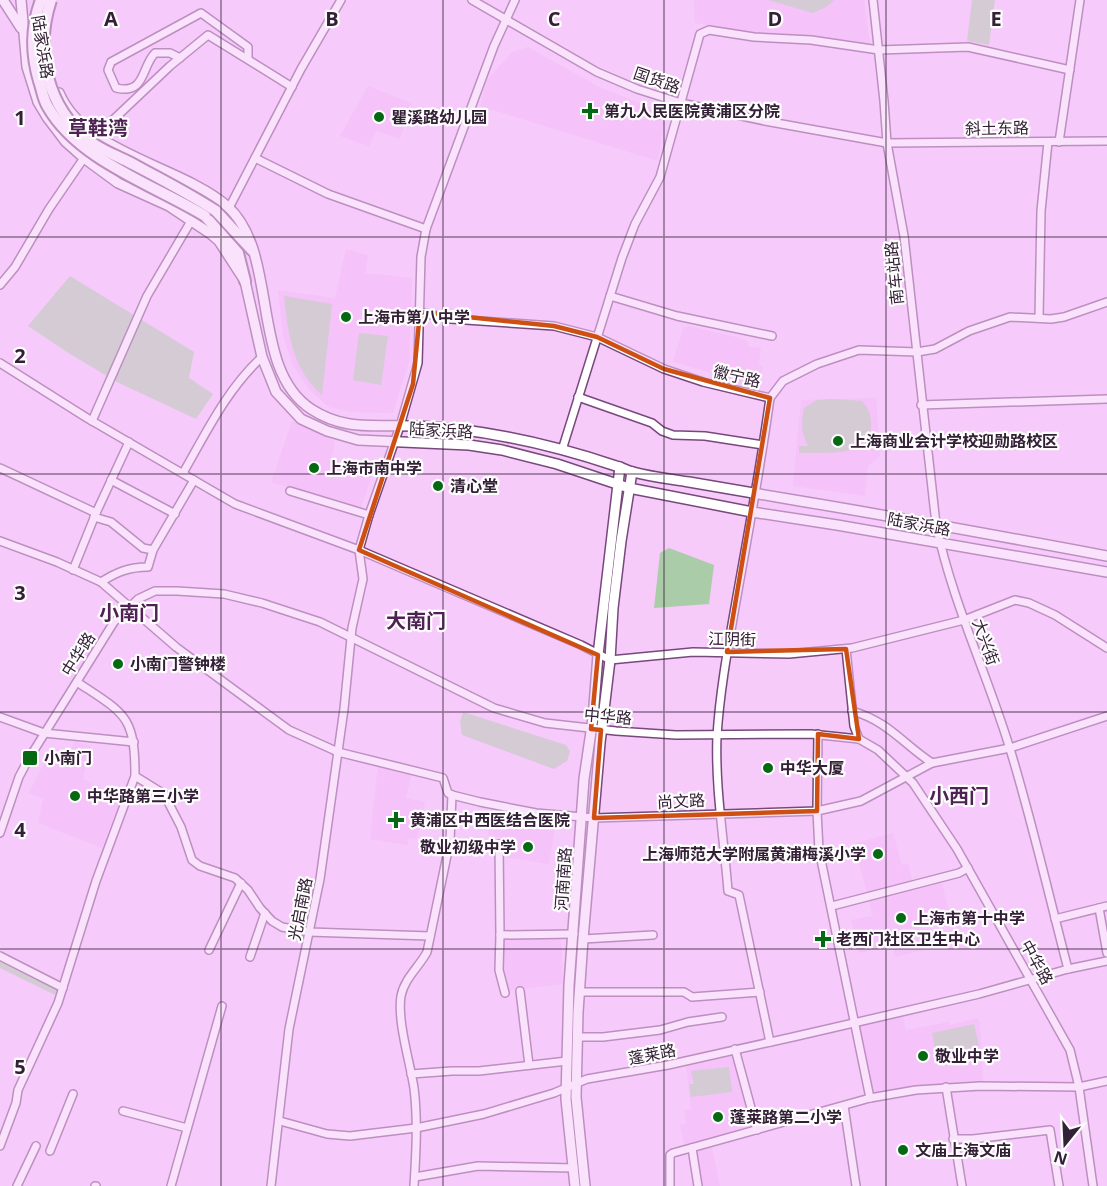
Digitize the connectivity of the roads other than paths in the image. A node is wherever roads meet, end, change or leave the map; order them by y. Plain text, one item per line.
1 (3, 0) edge
2 (21, 0) edge
3 (35, 0) edge
4 (41, 0) edge
5 (51, 0) edge
6 (342, 0) edge
7 (472, 0) edge
8 (515, 0) edge
9 (873, 0) edge
10 (1080, 0) edge
11 (506, 19) junction
12 (23, 31) junction
13 (879, 50) junction
14 (180, 58) junction
15 (248, 59) junction
16 (1070, 70) junction
17 (292, 87) junction
18 (681, 103) junction
19 (96, 135) junction
20 (1107, 141) edge
21 (1048, 142) junction
22 (1059, 142) junction
23 (887, 143) junction
24 (84, 158) junction
25 (255, 158) junction
26 (229, 208) junction
27 (191, 220) junction
28 (426, 229) junction
29 (252, 250) junction
30 (245, 281) junction
31 (0, 285) edge
32 (610, 296) junction
33 (1107, 302) edge
34 (420, 312) junction
35 (1039, 318) junction
36 (772, 336) dead end
37 (597, 337) junction
38 (917, 352) junction
39 (262, 357) junction
40 (0, 363) edge
41 (578, 398) junction
42 (770, 398) junction
43 (1107, 399) edge
44 (921, 405) junction
45 (92, 421) junction
46 (400, 426) junction
47 (129, 442) junction
48 (393, 443) junction
49 (763, 446) junction
50 (561, 450) junction
51 (620, 467) junction
52 (0, 468) edge
53 (632, 472) junction
54 (183, 473) junction
55 (111, 480) junction
56 (194, 480) junction
57 (616, 484) junction
58 (629, 489) junction
59 (290, 490) dead end
60 (756, 493) junction
61 (752, 512) junction
62 (175, 514) junction
63 (95, 515) junction
64 (369, 515) junction
65 (936, 524) junction
66 (0, 542) edge
67 (940, 543) junction
68 (153, 550) junction
69 (359, 550) junction
70 (1107, 556) edge
71 (73, 570) junction
72 (1107, 572) edge
73 (101, 582) junction
74 (129, 607) junction
75 (964, 620) junction
76 (352, 637) junction
77 (1107, 648) edge
78 (846, 649) junction
79 (727, 652) junction
80 (598, 655) junction
81 (610, 660) junction
82 (77, 682) junction
83 (852, 711) junction
84 (1107, 716) edge
85 (0, 717) edge
86 (596, 729) junction
87 (44, 733) junction
88 (818, 734) junction
89 (717, 735) junction
90 (859, 739) junction
91 (134, 742) junction
92 (1010, 748) junction
93 (338, 752) junction
94 (932, 763) junction
95 (135, 776) junction
96 (906, 776) junction
97 (452, 795) junction
98 (817, 811) junction
99 (719, 813) junction
100 (582, 816) junction
101 (594, 818) junction
102 (0, 833) edge
103 (499, 844) dead end
104 (968, 868) junction
105 (241, 883) junction
106 (832, 906) junction
107 (1107, 906) edge
108 (1099, 908) junction
109 (265, 914) junction
110 (1055, 919) junction
111 (309, 932) junction
112 (653, 934) dead end
113 (500, 935) junction
114 (430, 936) junction
115 (578, 937) junction
116 (209, 950) dead end
117 (1107, 953) edge
118 (0, 956) edge
119 (250, 957) dead end
120 (1107, 961) edge
121 (1068, 969) junction
122 (1031, 980) junction
123 (63, 988) junction
124 (520, 991) dead end
125 (580, 992) junction
126 (760, 992) junction
127 (505, 993) dead end
128 (222, 1006) dead end
129 (722, 1017) dead end
130 (855, 1023) junction
131 (578, 1037) junction
132 (770, 1042) junction
133 (735, 1049) junction
134 (567, 1061) junction
135 (529, 1065) junction
136 (411, 1074) junction
137 (1107, 1081) edge
138 (576, 1084) junction
139 (946, 1087) junction
140 (1079, 1087) junction
141 (566, 1088) junction
142 (73, 1094) dead end
143 (870, 1098) junction
144 (844, 1106) junction
145 (123, 1111) dead end
146 (280, 1121) junction
147 (187, 1128) junction
148 (416, 1128) junction
149 (757, 1130) junction
150 (953, 1139) junction
151 (0, 1146) edge
152 (36, 1146) dead end
153 (692, 1148) junction
154 (50, 1151) dead end
155 (574, 1168) junction
156 (415, 1177) junction
157 (17, 1186) edge
158 (171, 1186) edge
159 (271, 1186) edge
160 (414, 1186) edge
161 (575, 1186) edge
162 (585, 1186) edge
163 (670, 1186) edge
164 (698, 1186) edge
165 (856, 1186) edge
166 (962, 1186) edge
167 (1059, 1186) edge
168 (1093, 1186) edge

1 - 12 main road
2 - 12 main road, 陆家浜路
3 - 19 main road, 陆家浜路
4 - 30 highway, bridge
5 - 29 highway, bridge
6 - 17 street
7 - 11 street, 国货路
8 - 11 street
9 - 13 street, 南车站路
10 - 16 street
11 - 18 street, 国货路
11 - 28 street
12 - 24 main road, 陆家浜路
13 - 16 street
13 - 18 street
13 - 23 street, 南车站路
14 - 15 street
14 - 15 street
14 - 19 street
15 - 17 street
16 - 22 street
17 - 25 street
18 - 23 street, 国货路
18 - 32 street
19 - 24 street
19 - 26 main road, 陆家浜路
20 - 22 street, 斜土东路
21 - 22 street, 斜土东路
21 - 23 street, 斜土东路
21 - 35 street
23 - 38 street, 南车站路
24 - 27 main road, 陆家浜路
24 - 31 street
25 - 26 street
25 - 28 street
26 - 29 main road, 陆家浜路
27 - 30 main road, 陆家浜路
27 - 45 street
28 - 34 street
29 - 46 main road, 陆家浜路
30 - 39 main road, 陆家浜路
32 - 36 street
32 - 37 street
33 - 35 street, 徽宁路
34 - 37 street, 徽宁路
34 - 46 street
35 - 38 street, 徽宁路
37 - 41 street
37 - 42 street, 徽宁路
38 - 42 street, 徽宁路
38 - 44 street, 南车站路
39 - 48 main road, 陆家浜路
39 - 54 street
40 - 45 street, 江阴街
41 - 49 street
41 - 50 street
42 - 49 street
43 - 44 street
44 - 65 street, 南车站路
45 - 47 street, 江阴街
46 - 48 street
46 - 50 main road, 陆家浜路
47 - 54 street, 江阴街
47 - 55 street
48 - 57 main road, 陆家浜路
48 - 64 street
49 - 60 street
50 - 51 main road, 陆家浜路
51 - 53 main road, 陆家浜路
51 - 57 main road, 河南南路
52 - 63 street
53 - 58 main road, 河南南路
53 - 60 main road, 陆家浜路
54 - 56 street, 江阴街
55 - 62 street
55 - 63 street
56 - 62 street
56 - 69 street, 江阴街
57 - 58 main road, 陆家浜路
57 - 80 main road, 河南南路
58 - 61 main road, 陆家浜路
58 - 81 main road, 河南南路
59 - 64 street
60 - 61 street
60 - 65 main road, 陆家浜路
61 - 67 main road, 陆家浜路
61 - 79 street
62 - 68 street
63 - 68 street
63 - 71 street
64 - 69 street
65 - 67 street, 南车站路
65 - 70 main road, 陆家浜路
66 - 71 street
67 - 72 main road, 陆家浜路
67 - 75 street, 大兴街
68 - 73 street
69 - 76 street, 光启南路
69 - 80 street, 江阴街
71 - 73 street
73 - 74 street
74 - 76 street, 中华路
74 - 82 street, 中华路
74 - 93 street
75 - 77 street, 江阴街
75 - 78 street, 江阴街
75 - 92 street, 大兴街
76 - 86 street, 中华路
76 - 93 street, 光启南路
78 - 79 street, 江阴街
78 - 83 street
79 - 81 street, 江阴街
79 - 89 street
80 - 81 street, 江阴街
80 - 86 main road, 河南南路
81 - 86 main road, 河南南路
82 - 87 street, 中华路
82 - 91 street
83 - 90 street
83 - 94 street
84 - 92 street, 尚文路
85 - 87 street
86 - 89 street, 中华路
86 - 100 main road, 河南南路
86 - 101 main road, 河南南路
87 - 91 street
87 - 102 street, 中华路
88 - 89 street, 中华路
88 - 90 street, 中华路
88 - 98 street
89 - 99 street
90 - 96 street, 中华路
91 - 95 street
92 - 94 street, 尚文路
92 - 110 street, 大兴街
93 - 97 street
93 - 111 street, 光启南路
94 - 96 street, 尚文路
95 - 105 street
95 - 123 street
96 - 98 street, 尚文路
96 - 104 street, 中华路
97 - 100 street, 尚文路
97 - 114 street
98 - 99 street, 尚文路
98 - 106 street
99 - 101 street, 尚文路
99 - 126 street
100 - 101 street, 尚文路
100 - 115 main road, 河南南路
101 - 115 main road, 河南南路
103 - 113 street
104 - 106 street
104 - 122 street, 中华路
105 - 109 street
105 - 116 street
106 - 130 street
107 - 108 street
108 - 110 street
108 - 117 street
109 - 111 street
109 - 119 street
110 - 121 street, 大兴街
111 - 114 street
111 - 146 street, 光启南路
112 - 115 street
113 - 115 street
113 - 127 street
114 - 136 street
115 - 125 main road, 河南南路
115 - 134 main road, 河南南路
118 - 123 street
120 - 121 street, 蓬莱路
121 - 122 street, 蓬莱路
122 - 130 street, 蓬莱路
122 - 140 street, 中华路
123 - 151 street
124 - 135 street
125 - 126 street
125 - 131 main road, 河南南路
126 - 132 street
128 - 147 street
129 - 131 street
130 - 132 street, 蓬莱路
130 - 143 street
131 - 138 main road, 河南南路
132 - 133 street, 蓬莱路
133 - 138 street, 蓬莱路
133 - 149 street
134 - 135 street
134 - 141 main road, 河南南路
135 - 136 street
136 - 148 street
137 - 140 street
138 - 141 street, 蓬莱路
138 - 162 main road, 河南南路
139 - 140 street
139 - 143 street
139 - 150 street
140 - 168 street, 中华路
141 - 148 street, 蓬莱路
141 - 155 main road, 河南南路
142 - 154 street
143 - 144 street
144 - 149 street
144 - 165 street
145 - 147 street
146 - 148 street, 蓬莱路
146 - 159 street, 光启南路
147 - 158 street
148 - 156 street
149 - 153 street
150 - 166 street
150 - 167 street
152 - 157 street
153 - 163 street
153 - 164 street
155 - 156 street
155 - 161 main road, 河南南路
156 - 160 street

